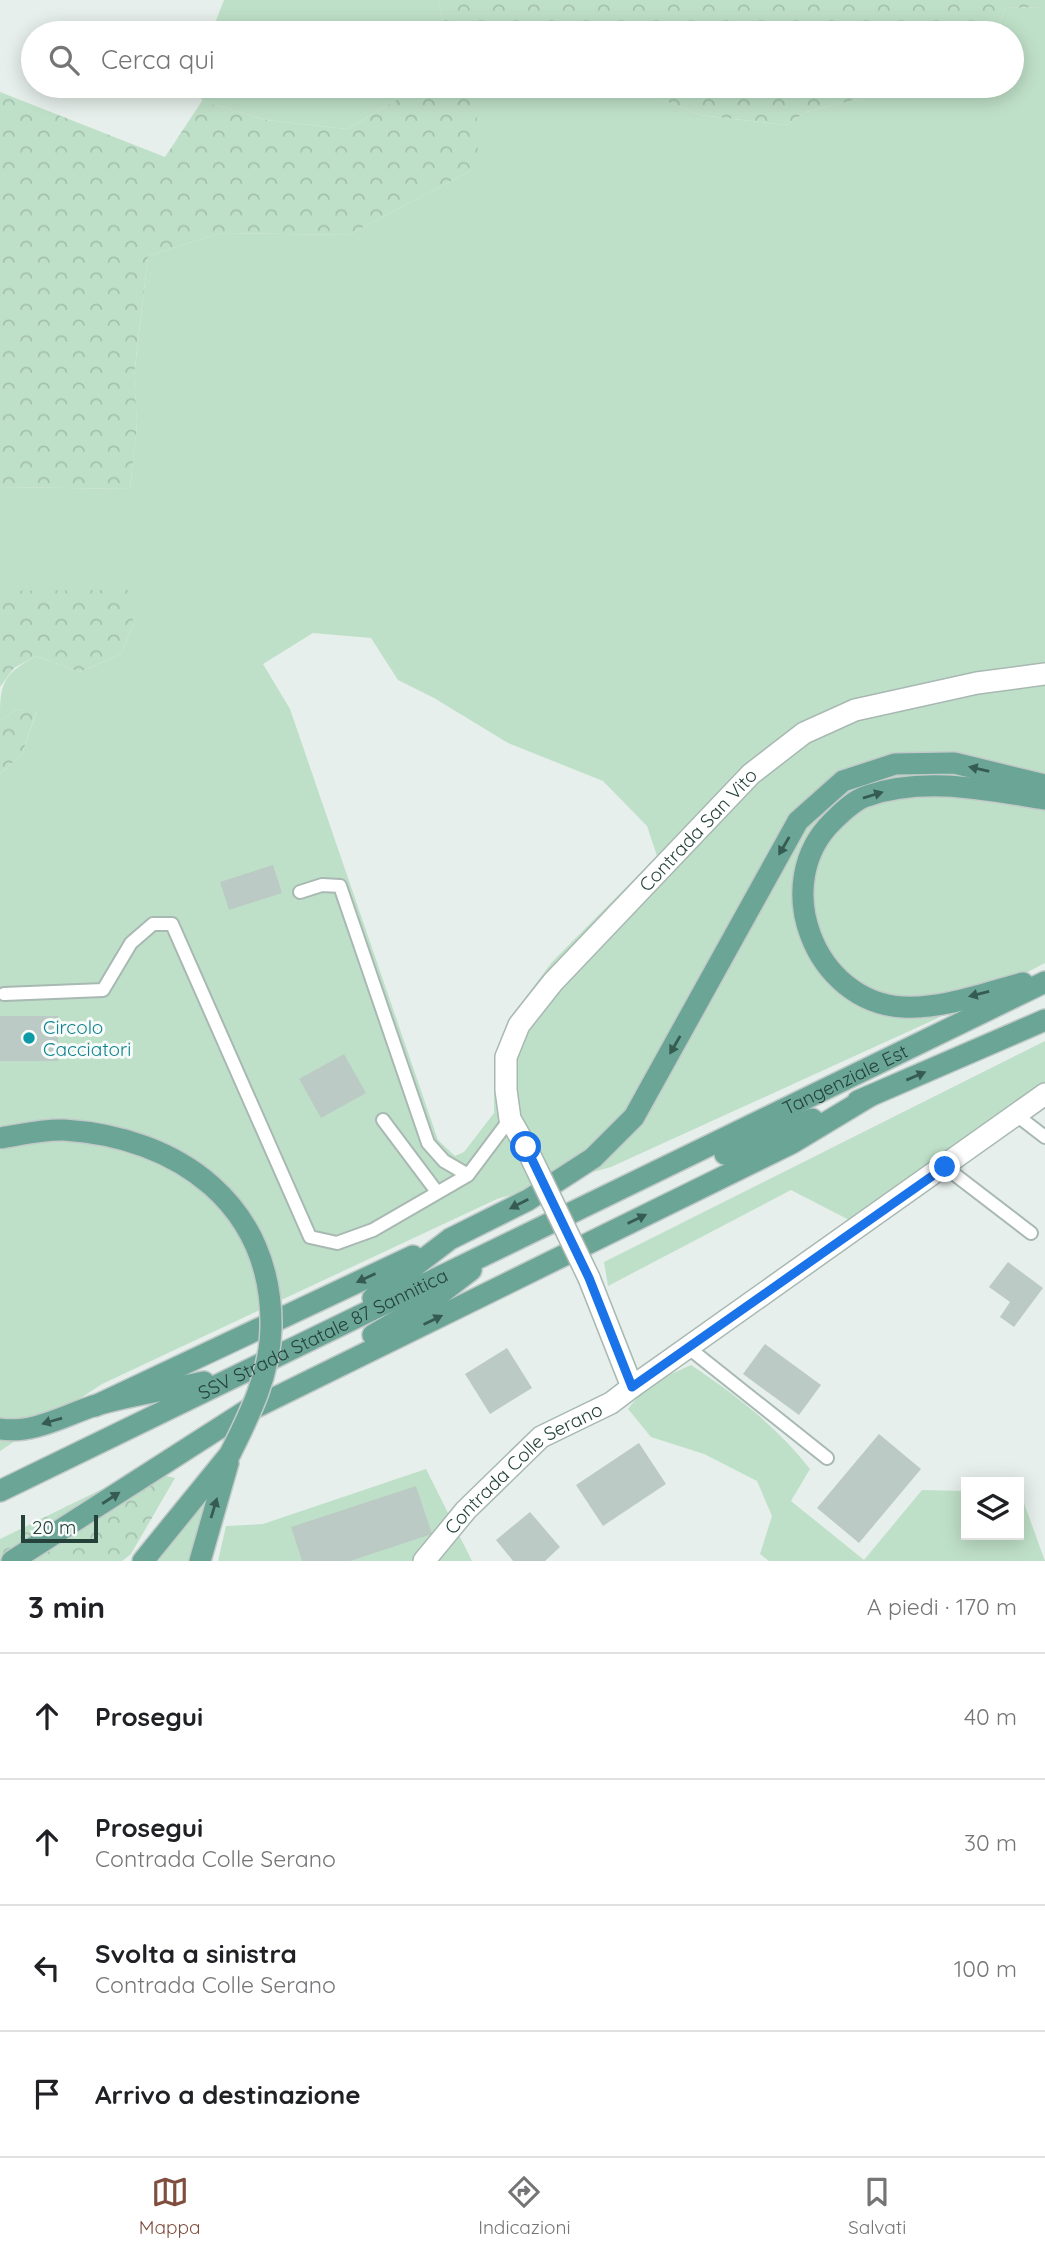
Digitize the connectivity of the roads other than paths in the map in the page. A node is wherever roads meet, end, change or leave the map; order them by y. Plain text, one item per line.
1 (1045, 674) edge
2 (1045, 785) edge
3 (1045, 799) edge
4 (300, 892) dead end
5 (1045, 980) edge
6 (4, 994) dead end
7 (1045, 1020) edge
8 (1045, 1094) edge
9 (870, 1096) junction
10 (1015, 1114) junction
11 (510, 1119) junction
12 (383, 1120) dead end
13 (1045, 1137) edge
14 (0, 1138) edge
15 (945, 1167) junction
16 (468, 1175) junction
17 (646, 1178) junction
18 (437, 1192) junction
19 (1031, 1234) dead end
20 (450, 1239) junction
21 (509, 1241) junction
22 (334, 1327) junction
23 (690, 1349) junction
24 (237, 1375) junction
25 (632, 1387) junction
26 (95, 1406) junction
27 (240, 1415) junction
28 (0, 1429) edge
29 (230, 1454) junction
30 (827, 1458) dead end
31 (0, 1491) edge
32 (12, 1561) edge
33 (143, 1561) edge
34 (200, 1561) edge
35 (424, 1561) edge

1 - 11 street, Contrada San Vito
2 -> 20 main road
5 -> 3 main road
4 - 16 lane
5 - 17 main road, Tangenziale Est
6 - 18 lane
9 -> 7 main road
8 - 10 street, Contrada Colle Serano
9 - 17 main road
27 -> 9 main road
10 - 13 lane
10 - 15 street, Contrada Colle Serano
11 - 16 lane
11 - 25 street, Contrada San Vito, bridge
12 - 18 lane
14 - 29 main road, bridge
15 - 19 lane
15 - 23 street, Contrada Colle Serano
16 - 18 lane
17 - 21 main road, SSV Strada Statale 87 Sannitica
20 - 22 main road
20 -> 26 main road
21 - 22 main road, SSV Strada Statale 87 Sannitica
21 - 27 main road
22 - 24 main road, SSV Strada Statale 87 Sannitica
23 - 25 street, Contrada Colle Serano
23 - 30 lane
24 - 26 main road
24 - 31 main road, SSV Strada Statale 87 Sannitica
25 - 35 street, Contrada Colle Serano
26 -> 28 main road
32 -> 27 main road
29 - 33 main road
34 -> 29 main road

